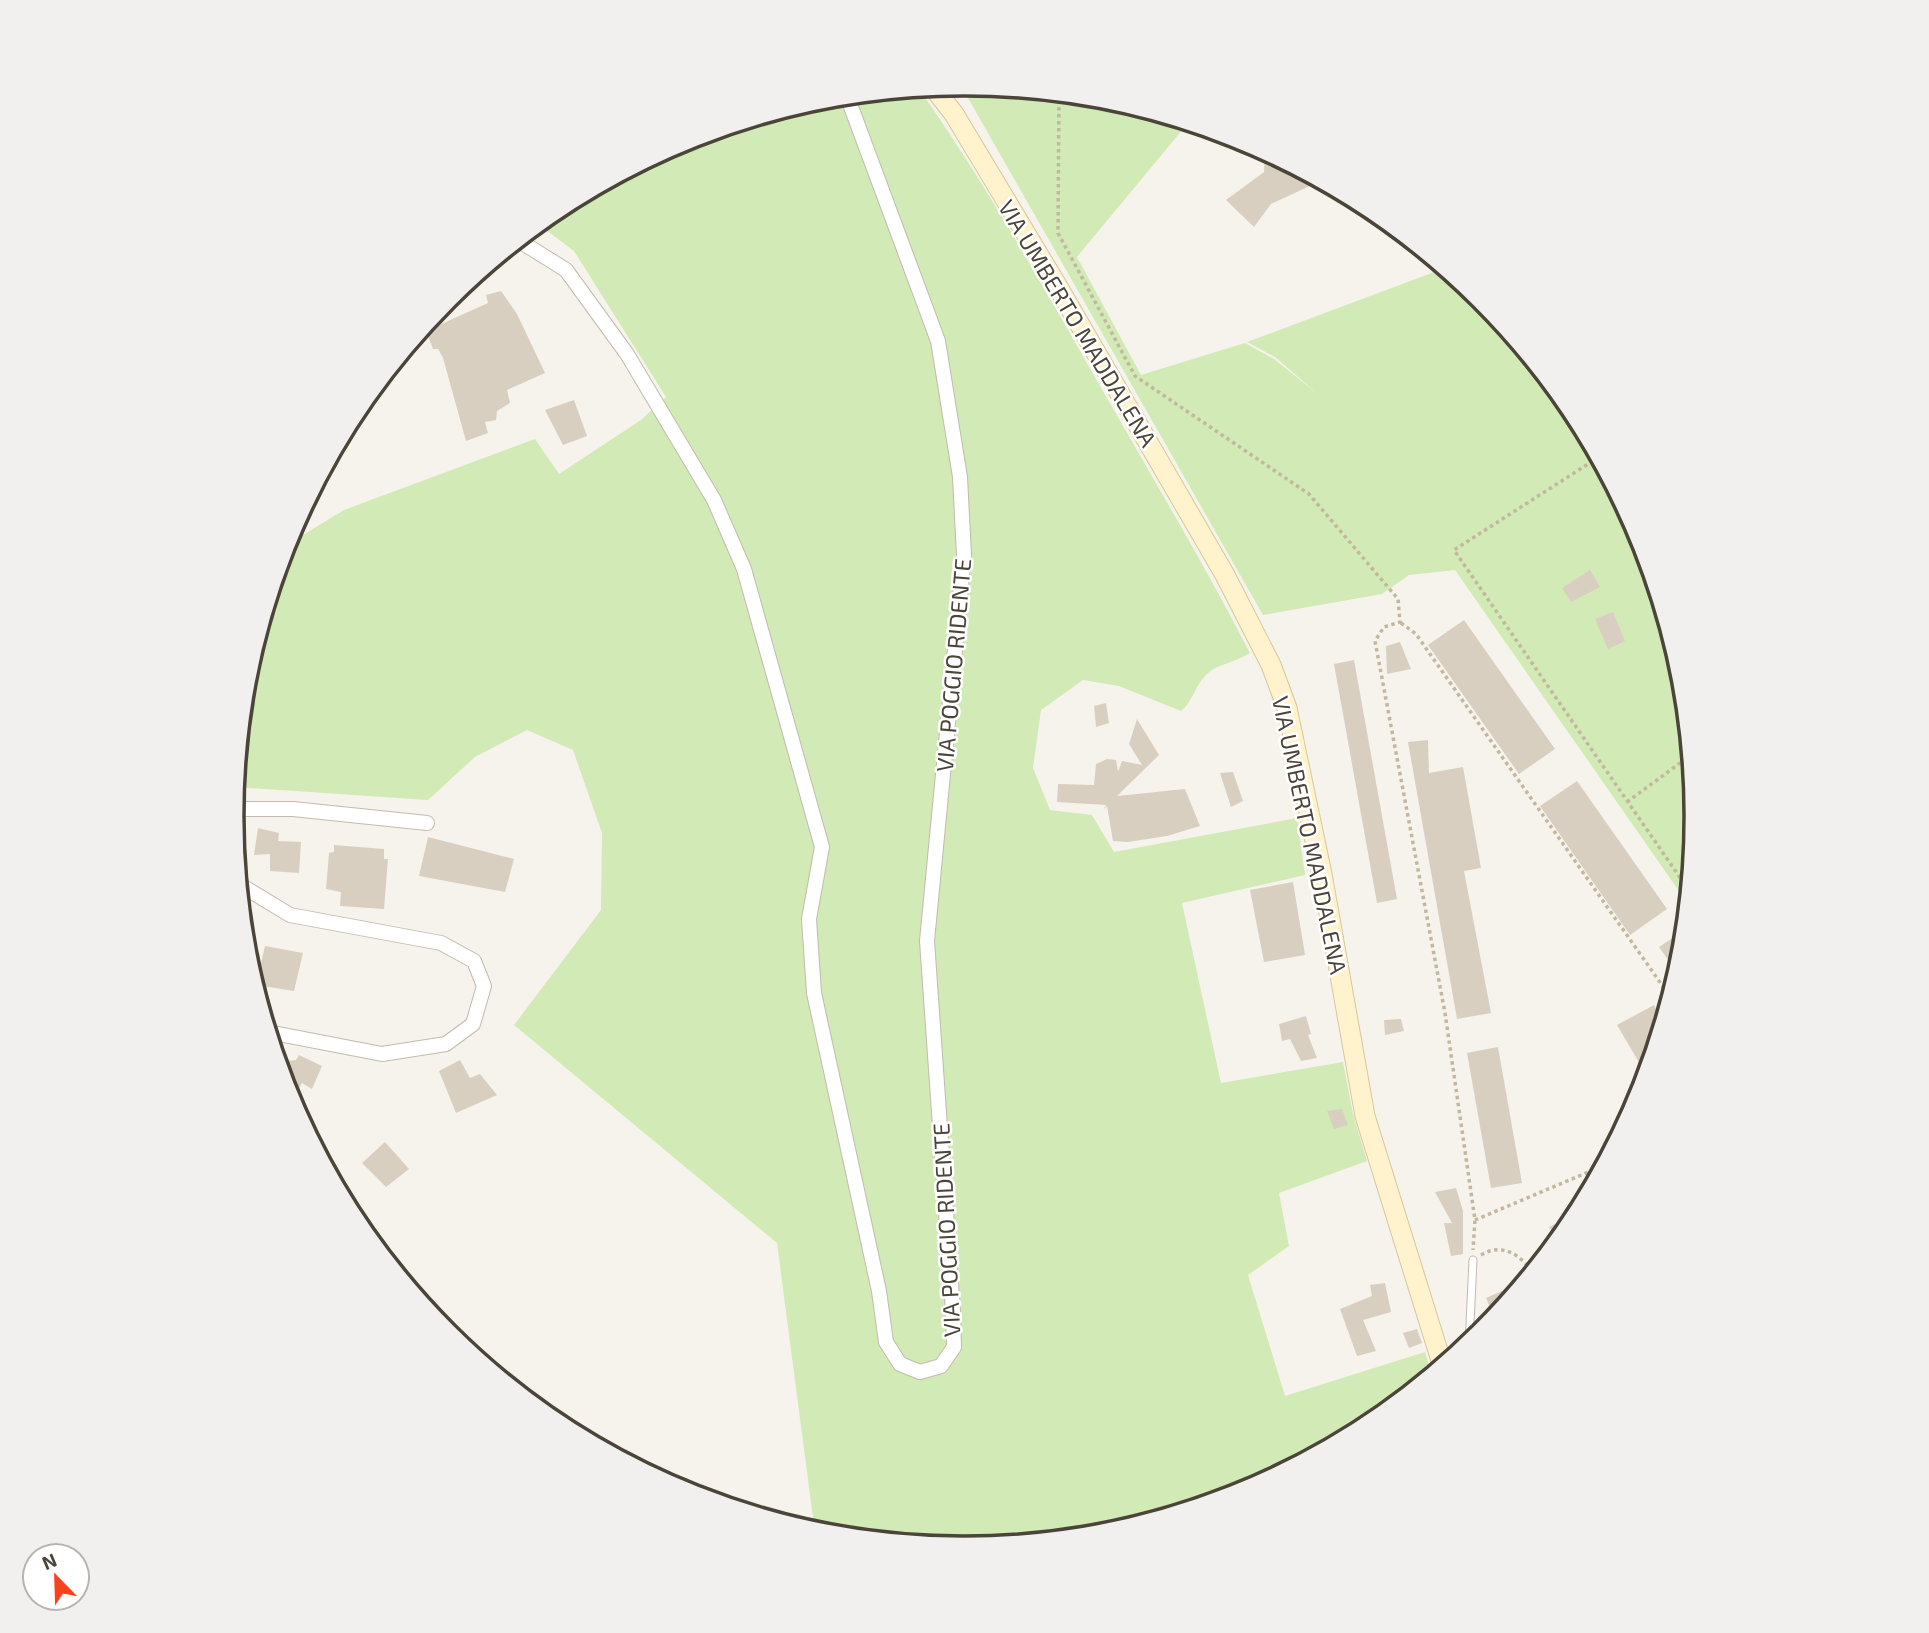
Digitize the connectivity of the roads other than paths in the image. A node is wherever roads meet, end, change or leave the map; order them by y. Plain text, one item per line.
1 (941, 97) edge
2 (850, 105) edge
3 (526, 245) edge
4 (244, 809) edge
5 (428, 823) dead end
6 (248, 890) edge
7 (278, 1034) edge
8 (1473, 1260) road end
9 (1470, 1330) edge
10 (1440, 1357) edge

1 - 10 street, VIA UMBERTO MADDALENA
2 - 3 street, VIA POGGIO RIDENTE
4 - 5 street
6 - 7 street
8 - 9 lane

